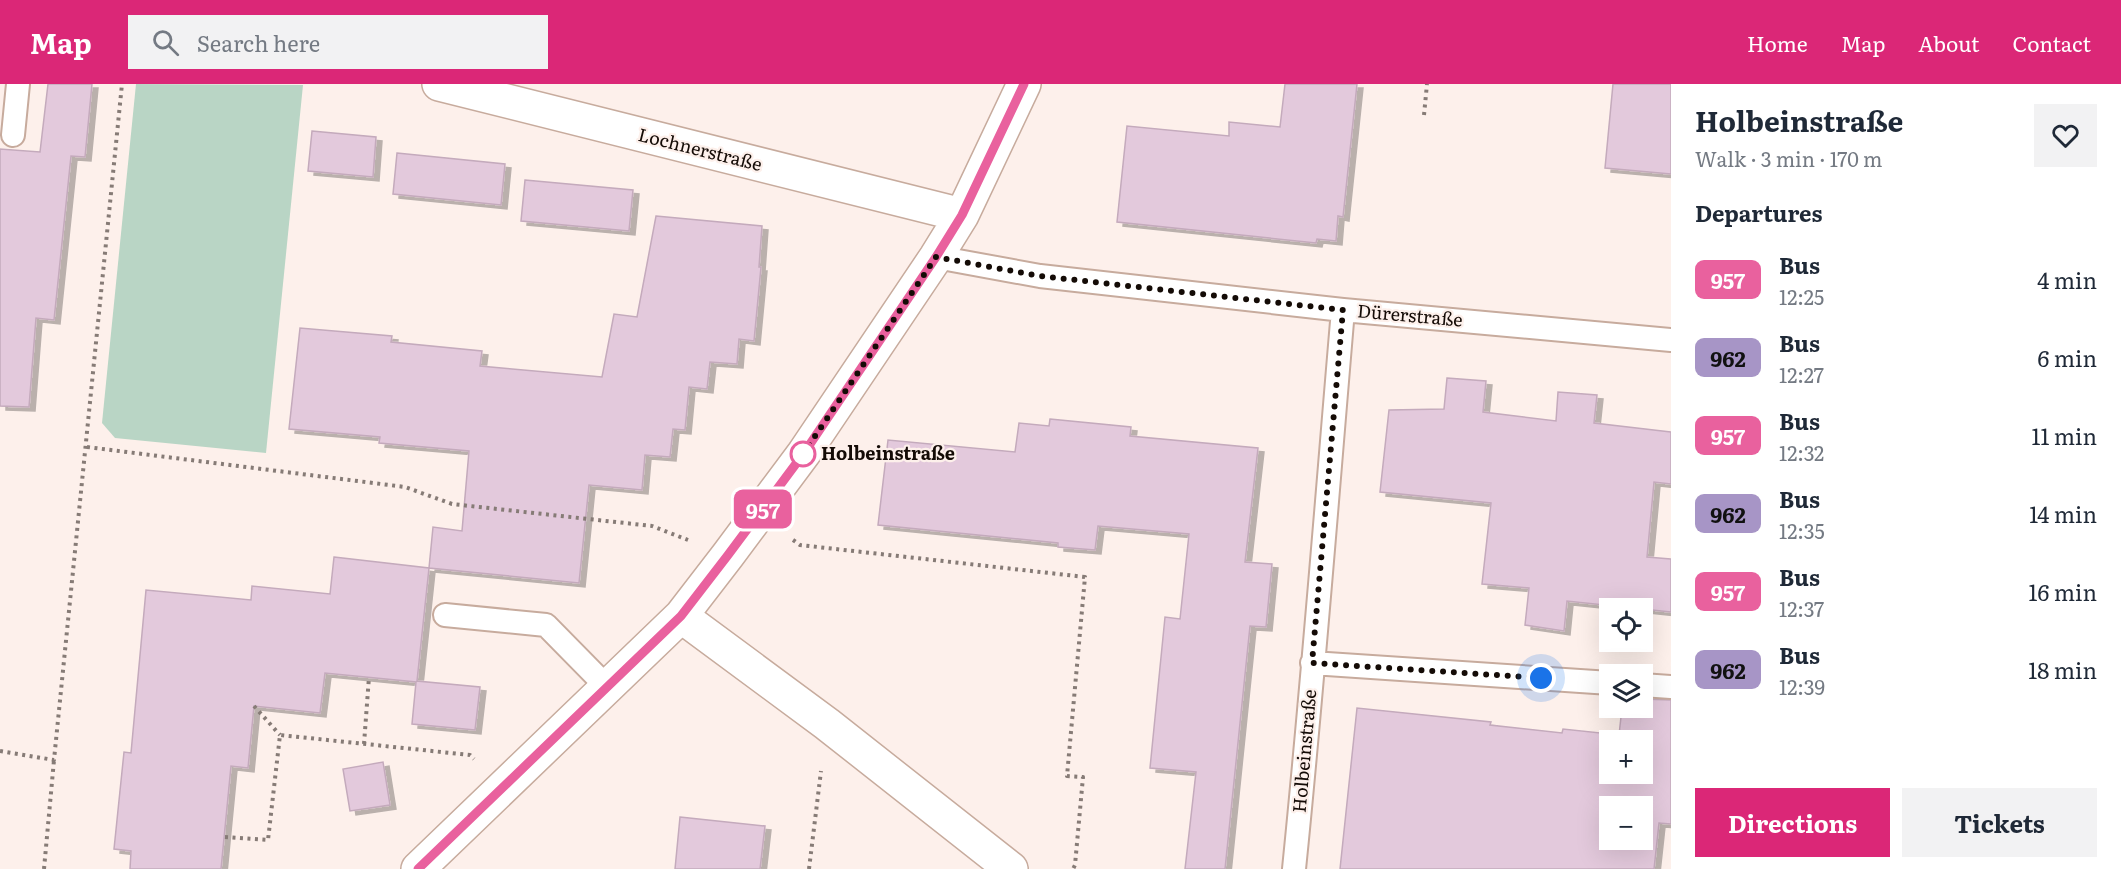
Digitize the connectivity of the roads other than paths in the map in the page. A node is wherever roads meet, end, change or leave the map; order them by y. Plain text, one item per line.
1 (18, 84) edge
2 (439, 84) edge
3 (1024, 84) edge
4 (13, 135) dead end
5 (962, 215) junction
6 (936, 257) junction
7 (1343, 310) junction
8 (1671, 340) edge
9 (445, 615) dead end
10 (681, 616) junction
11 (1312, 663) junction
12 (1599, 682) edge
13 (606, 686) junction
14 (1653, 686) edge
15 (1671, 687) edge
16 (418, 869) edge
17 (1011, 869) edge
18 (1294, 869) edge

1 - 4 lane
2 - 5 street, Lochnerstraße
3 - 5 street
5 - 6 street
6 - 7 lane, Dürerstraße
6 - 10 street
7 - 8 lane, Dürerstraße
7 - 11 lane, Holbeinstraße
9 - 13 lane
10 - 13 street
10 - 17 street
11 - 12 lane
11 - 18 lane, Holbeinstraße
13 - 16 street
14 - 15 lane

